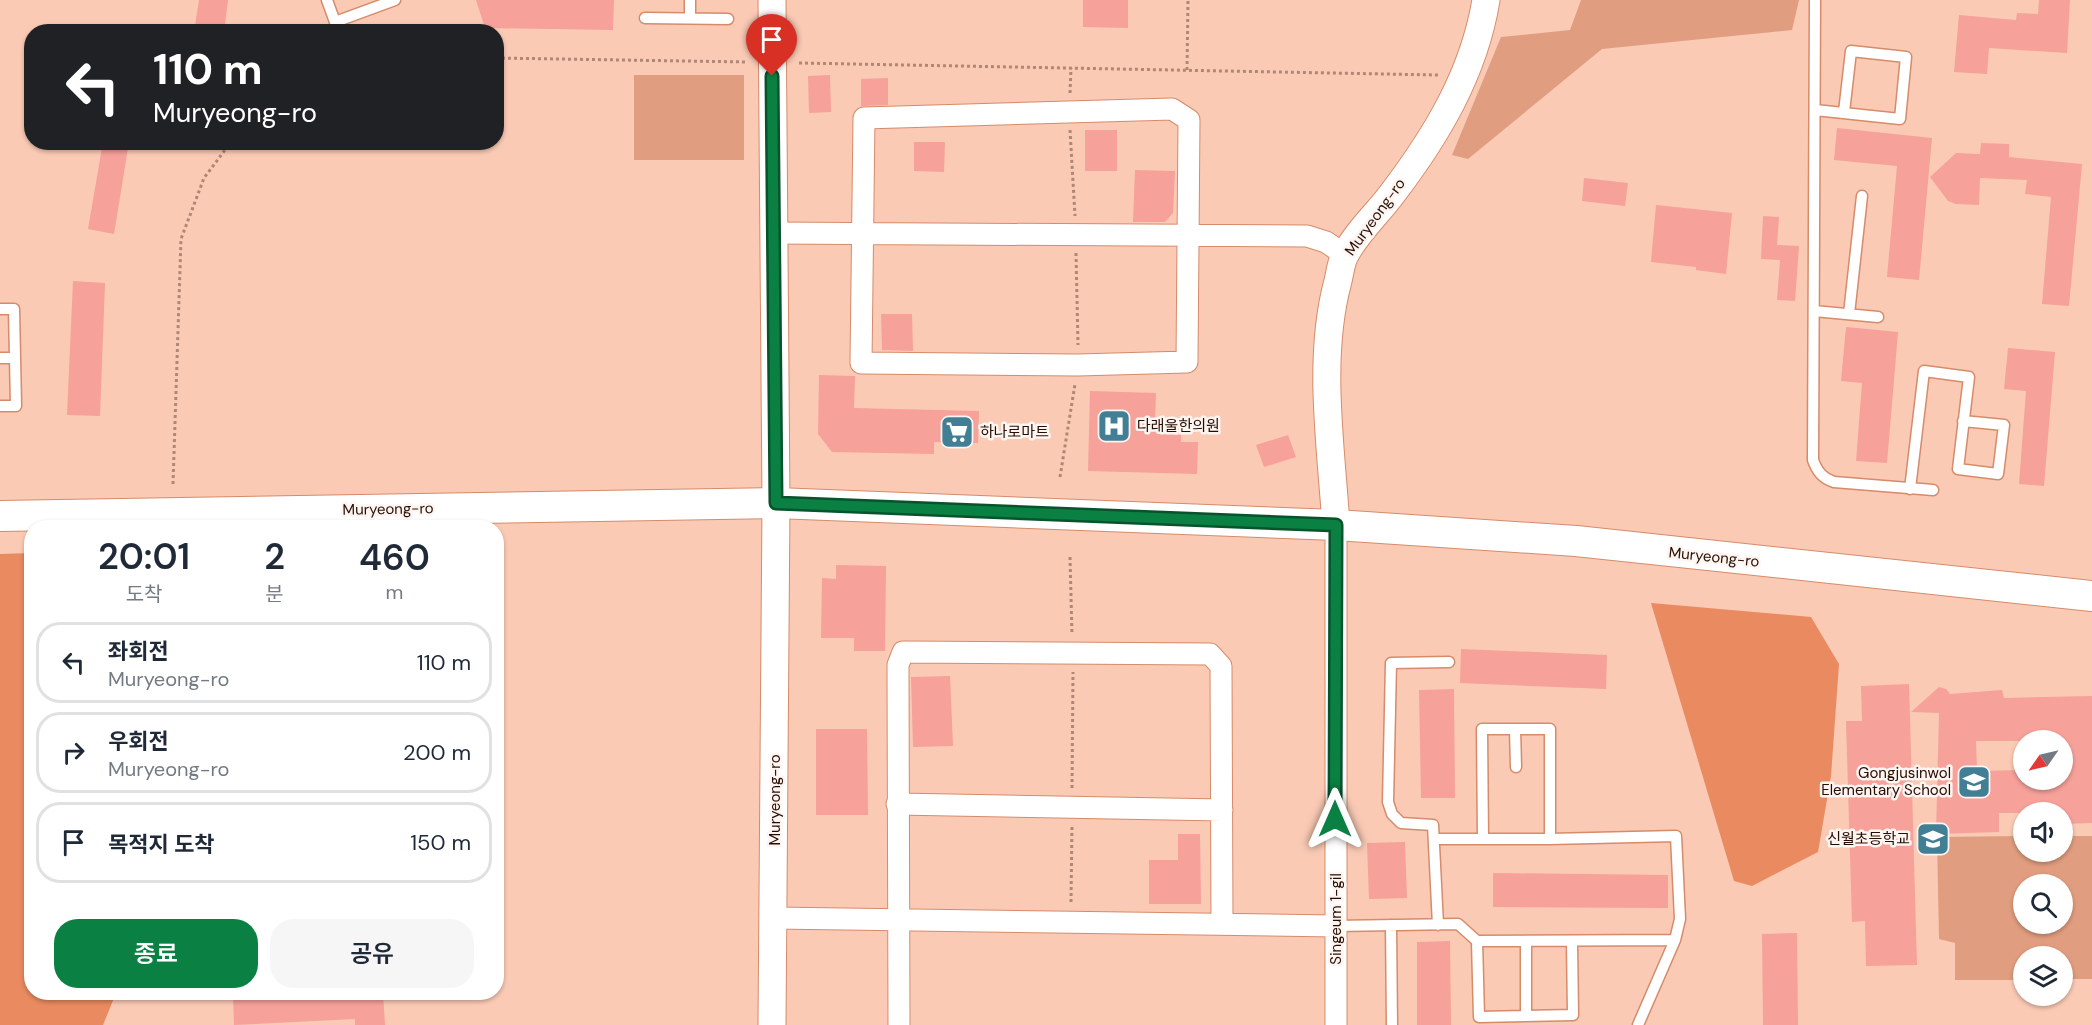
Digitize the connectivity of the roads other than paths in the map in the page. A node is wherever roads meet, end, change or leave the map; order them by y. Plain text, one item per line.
1 (327, 0) edge
2 (396, 0) edge
3 (690, 0) edge
4 (772, 0) edge
5 (1486, 0) edge
6 (1815, 0) edge
7 (379, 3) edge
8 (645, 18) dead end
9 (690, 18) junction
10 (728, 19) dead end
11 (1815, 110) junction
12 (1844, 112) junction
13 (1862, 196) dead end
14 (773, 233) junction
15 (863, 234) junction
16 (1187, 234) junction
17 (1345, 255) junction
18 (0, 309) edge
19 (1814, 311) junction
20 (1849, 314) junction
21 (1878, 317) dead end
22 (0, 358) edge
23 (15, 358) junction
24 (0, 406) edge
25 (1963, 421) junction
26 (1910, 489) junction
27 (1933, 490) dead end
28 (776, 503) junction
29 (0, 516) edge
30 (1336, 525) junction
31 (2092, 596) edge
32 (1449, 662) dead end
33 (1515, 729) junction
34 (1515, 767) dead end
35 (897, 804) junction
36 (1222, 810) junction
37 (1434, 839) junction
38 (1482, 839) junction
39 (1550, 839) junction
40 (774, 918) junction
41 (898, 920) junction
42 (1222, 924) junction
43 (1438, 924) junction
44 (1336, 926) junction
45 (1391, 926) junction
46 (1675, 940) junction
47 (1478, 941) junction
48 (1526, 942) junction
49 (1572, 942) junction
50 (1526, 1016) junction
51 (772, 1025) edge
52 (899, 1025) edge
53 (1336, 1025) edge
54 (1392, 1025) edge
55 (1638, 1025) edge

1 - 7 lane
2 - 7 lane
3 - 9 lane
4 - 14 street, Muryeong-ro
5 - 17 street, Muryeong-ro
6 - 11 lane
8 - 9 lane
9 - 10 lane
11 - 12 lane
11 - 19 lane
12 - 12 lane
13 - 20 lane
14 - 15 street
14 - 28 street, Muryeong-ro
15 - 16 street
15 - 16 street
15 - 16 street
16 - 17 street
17 - 30 street, Muryeong-ro
18 - 23 lane
19 - 20 lane
19 - 26 lane
20 - 21 lane
22 - 23 lane
23 - 24 lane
25 - 25 lane
25 - 26 lane
26 - 27 lane
28 - 29 main road, Muryeong-ro
28 - 30 main road, Muryeong-ro
28 - 40 street, Muryeong-ro
30 - 31 main road, Muryeong-ro
30 - 44 street, Singeum 1-gil
32 - 37 lane
33 - 34 lane
33 - 38 lane
33 - 39 lane
35 - 36 street
35 - 36 street
35 - 41 street
36 - 42 street
37 - 38 lane
37 - 43 lane
38 - 39 lane
39 - 46 lane
40 - 41 street
40 - 51 street, Muryeong-ro
41 - 42 street
41 - 52 street
42 - 44 street
43 - 45 lane
43 - 47 lane
44 - 45 lane
44 - 53 street, Singeum 1-gil
45 - 54 lane
46 - 49 lane
46 - 55 lane
47 - 48 lane
47 - 50 lane
48 - 49 lane
48 - 50 lane
49 - 50 lane

